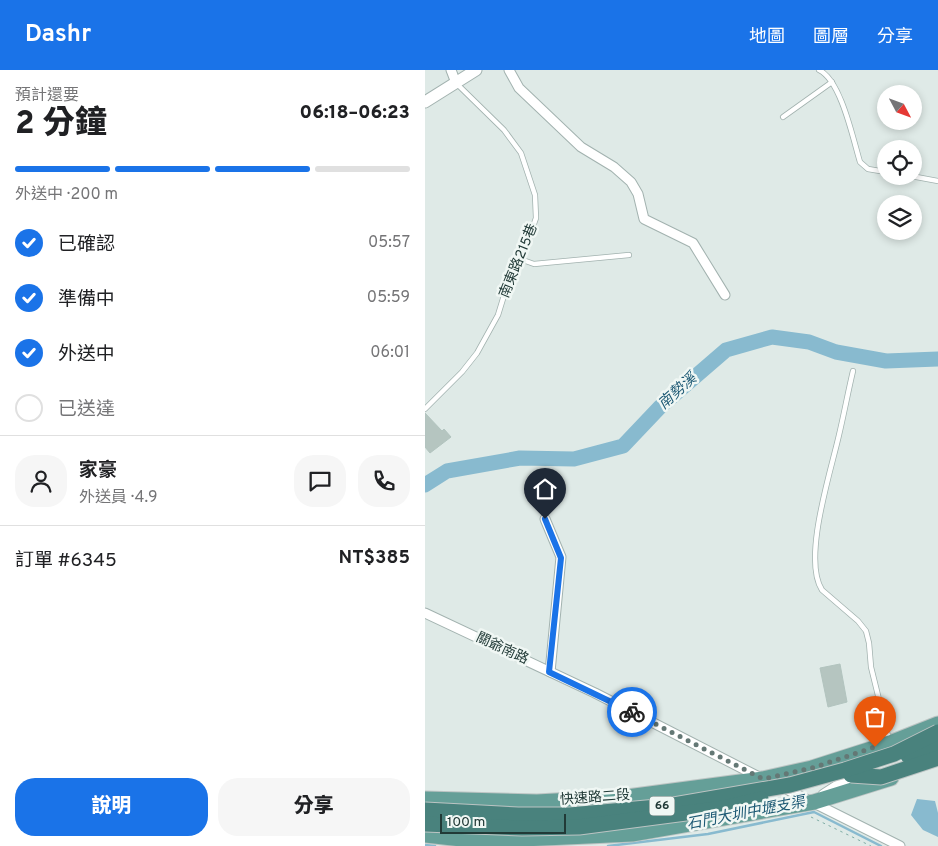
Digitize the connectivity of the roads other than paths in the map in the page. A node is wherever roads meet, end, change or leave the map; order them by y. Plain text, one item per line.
1 (451, 70) edge
2 (476, 70) edge
3 (509, 70) edge
4 (819, 70) edge
5 (832, 82) junction
6 (456, 83) junction
7 (426, 100) edge
8 (783, 118) dead end
9 (877, 170) edge
10 (922, 178) edge
11 (938, 181) edge
12 (629, 255) dead end
13 (519, 259) junction
14 (725, 295) dead end
15 (853, 371) dead end
16 (425, 410) edge
17 (545, 519) dead end
18 (425, 613) edge
19 (549, 672) junction
20 (938, 724) edge
21 (938, 733) edge
22 (938, 746) edge
23 (938, 752) edge
24 (893, 758) junction
25 (938, 758) edge
26 (938, 763) edge
27 (851, 775) junction
28 (763, 779) junction
29 (425, 799) edge
30 (812, 809) junction
31 (425, 810) edge
32 (425, 824) edge
33 (425, 835) edge
34 (486, 843) edge
35 (900, 846) edge

1 - 6 street
2 - 6 street
3 - 14 street
4 - 5 lane
5 - 8 lane
5 - 9 lane
6 - 7 street
6 - 13 lane, 南東路215巷
10 - 11 lane
12 - 13 lane
13 - 16 lane, 南東路215巷
15 - 24 lane
17 - 19 street
18 - 19 street, 關爺南路
19 - 28 street, 關爺南路
20 - 24 main road, 66
21 - 24 highway, bridge
22 - 27 highway, 66, bridge
23 - 24 street
24 - 26 main road, 66
24 - 28 main road, 66
24 - 30 main road, 66
24 - 31 highway, 66, bridge
25 - 27 highway, bridge
27 - 32 highway, 66, bridge
28 - 29 main road, 快速路二段 / 66
28 - 30 street, 關爺南路
30 - 34 main road, 66
30 - 35 street, 關爺南路
33 - 34 main road, 66

